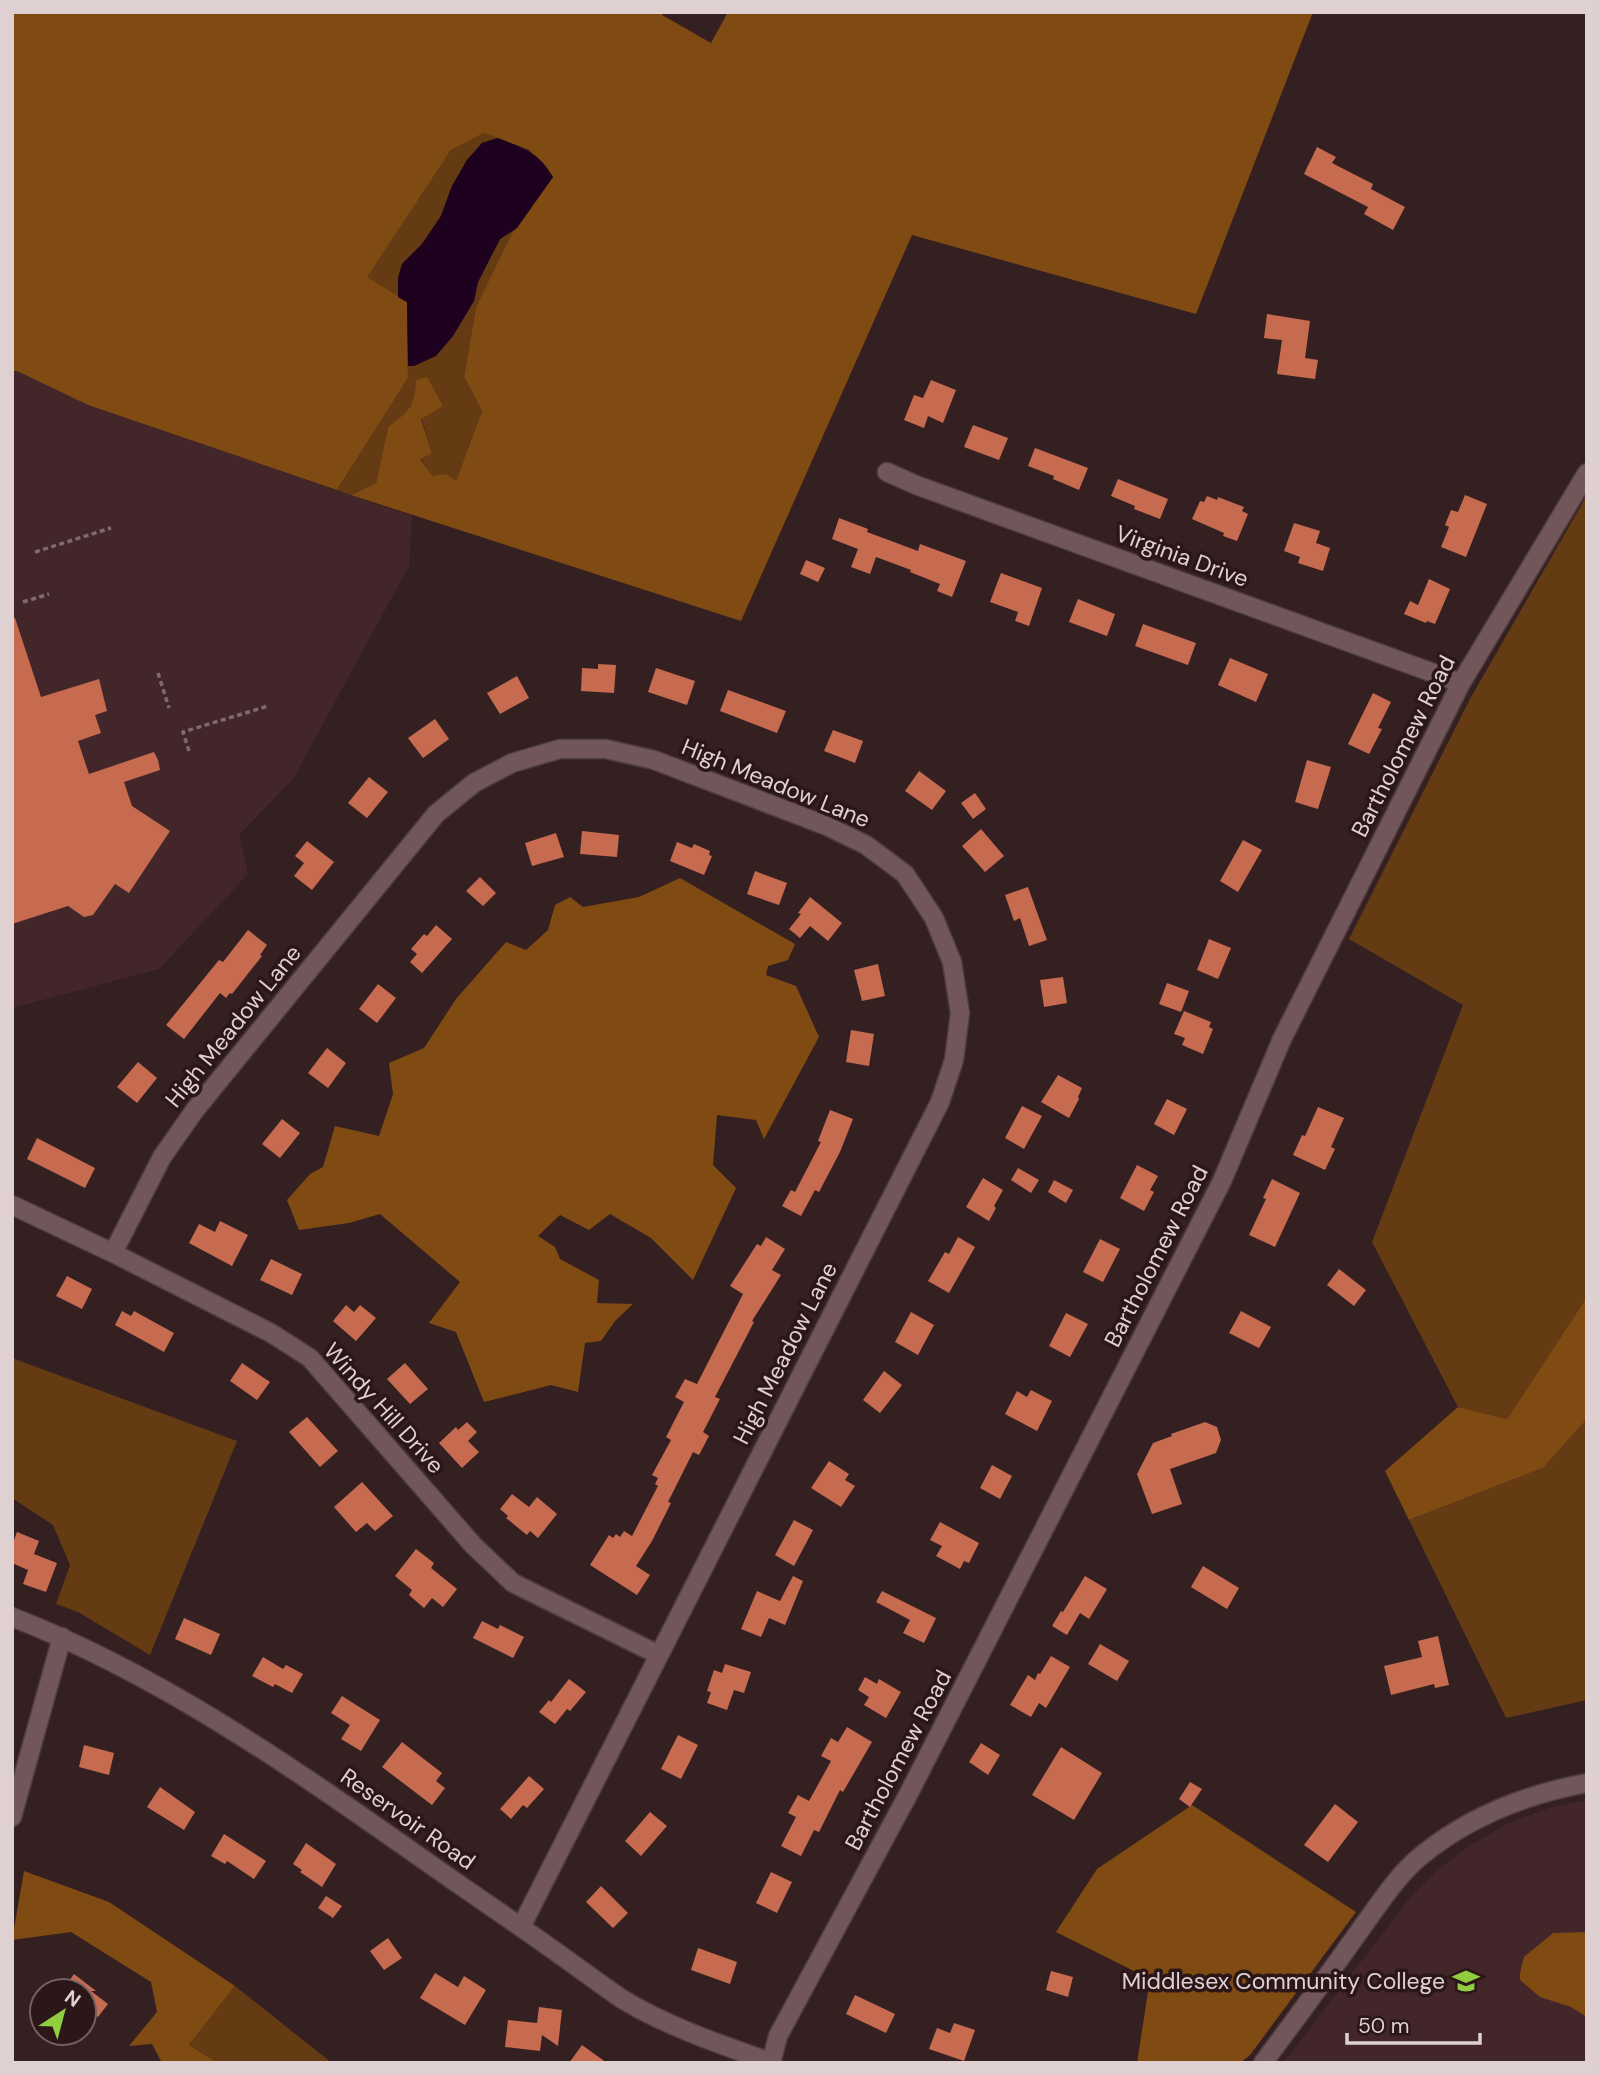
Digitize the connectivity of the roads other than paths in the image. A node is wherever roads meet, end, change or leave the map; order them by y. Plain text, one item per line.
1 (887, 472) dead end
2 (1587, 473) edge
3 (1461, 683) junction
4 (12, 1205) edge
5 (113, 1253) junction
6 (12, 1617) edge
7 (62, 1637) junction
8 (659, 1655) junction
9 (1587, 1783) edge
10 (12, 1817) edge
11 (521, 1927) junction
12 (772, 2063) edge
13 (1264, 2063) edge

1 - 3 street, Virginia Drive
2 - 3 street, Bartholomew Road
3 - 12 street, Bartholomew Road
4 - 5 street, Windy Hill Drive
5 - 8 street, Windy Hill Drive
5 - 8 street, High Meadow Lane
6 - 7 street, Reservoir Road
7 - 10 street
7 - 11 street, Reservoir Road
8 - 11 street, High Meadow Lane
9 - 13 street
11 - 12 street, Reservoir Road

